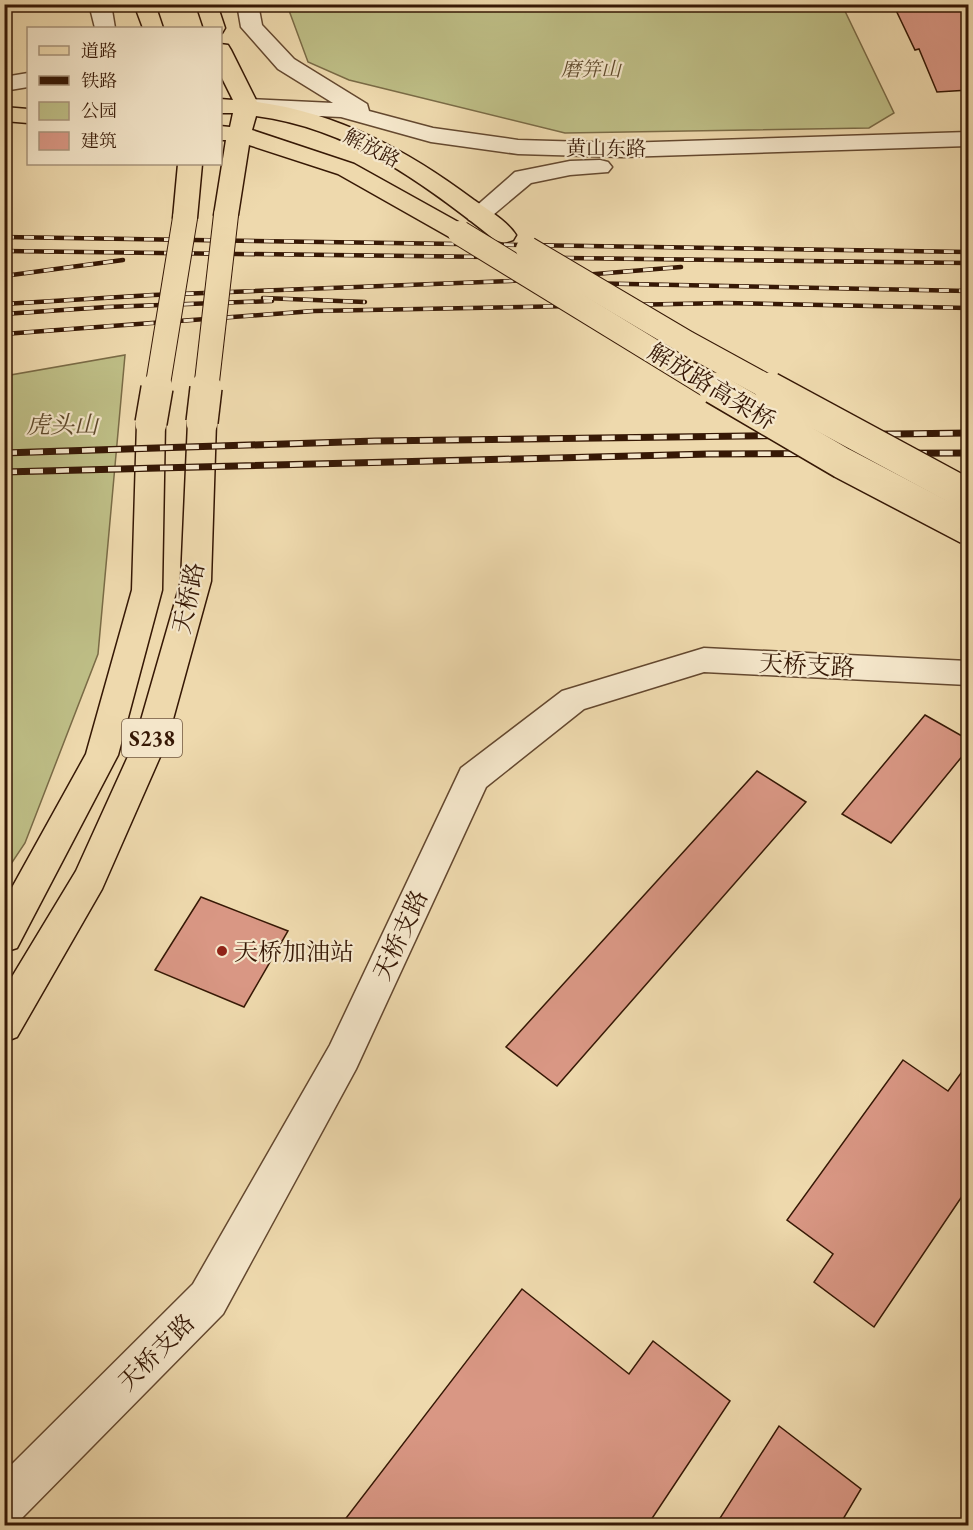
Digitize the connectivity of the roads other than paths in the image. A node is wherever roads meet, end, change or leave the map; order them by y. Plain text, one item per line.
1 (100, 4) edge
2 (206, 4) edge
3 (247, 4) edge
4 (105, 27) edge
5 (214, 27) edge
6 (222, 54) edge
7 (4, 84) edge
8 (24, 96) edge
9 (222, 106) edge
10 (247, 106) junction
11 (4, 114) edge
12 (376, 120) junction
13 (230, 134) edge
14 (969, 139) edge
15 (969, 157) edge
16 (190, 165) edge
17 (469, 224) junction
18 (504, 235) joint
19 (969, 495) edge
20 (969, 529) edge
21 (969, 673) edge
22 (4, 938) edge
23 (4, 1025) edge
24 (4, 1504) edge

1 - 4 street
2 - 5 main road
3 - 12 street
6 - 10 main road
7 - 8 street
8 - 11 main road
9 - 10 main road, 解放路
10 - 12 street, 黄山东路
10 - 13 main road, 天桥路
10 - 17 main road, 解放路
12 - 14 street, 黄山东路
13 - 17 main road, 解放路
13 - 23 main road, 天桥路 / S238, bridge
15 - 17 street, 黄山东路
16 - 22 main road, 天桥路 / S238, bridge
17 - 18 main road, 解放路
17 - 20 main road, 解放路高架桥, bridge
18 - 19 main road, 解放路高架桥, bridge
21 - 24 street, 天桥支路

